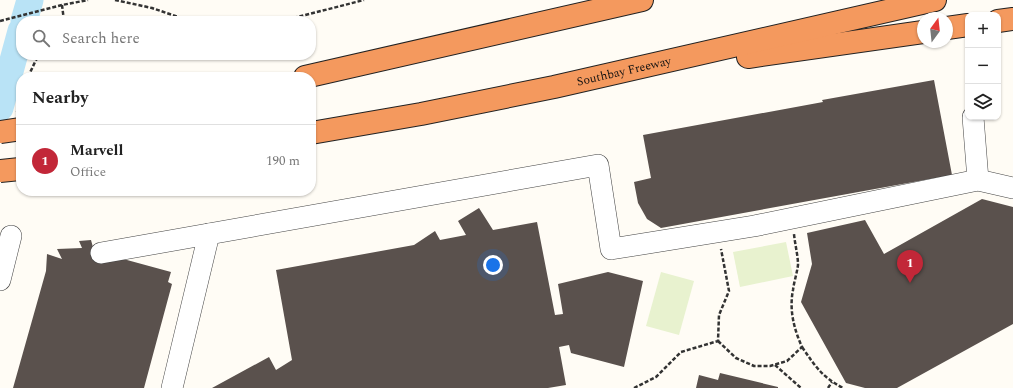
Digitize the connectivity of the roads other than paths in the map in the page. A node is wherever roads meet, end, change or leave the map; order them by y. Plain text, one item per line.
1 (642, 0) edge
2 (935, 0) edge
3 (1013, 19) edge
4 (1001, 21) edge
5 (965, 25) edge
6 (953, 27) edge
7 (917, 33) edge
8 (316, 75) edge
9 (554, 88) junction
10 (973, 120) edge
11 (16, 130) edge
12 (0, 132) edge
13 (316, 132) edge
14 (978, 180) junction
15 (1013, 188) edge
16 (209, 234) junction
17 (11, 236) dead end
18 (101, 253) dead end
19 (0, 280) edge
20 (172, 388) edge

1 - 8 highway
2 - 9 highway, Southbay Freeway
3 - 4 highway
5 - 6 highway
7 - 9 highway
9 - 13 highway, Southbay Freeway
10 - 14 lane
11 - 12 highway, bridge
14 - 15 lane
14 - 16 lane
16 - 18 lane
16 - 20 lane
17 - 19 lane

